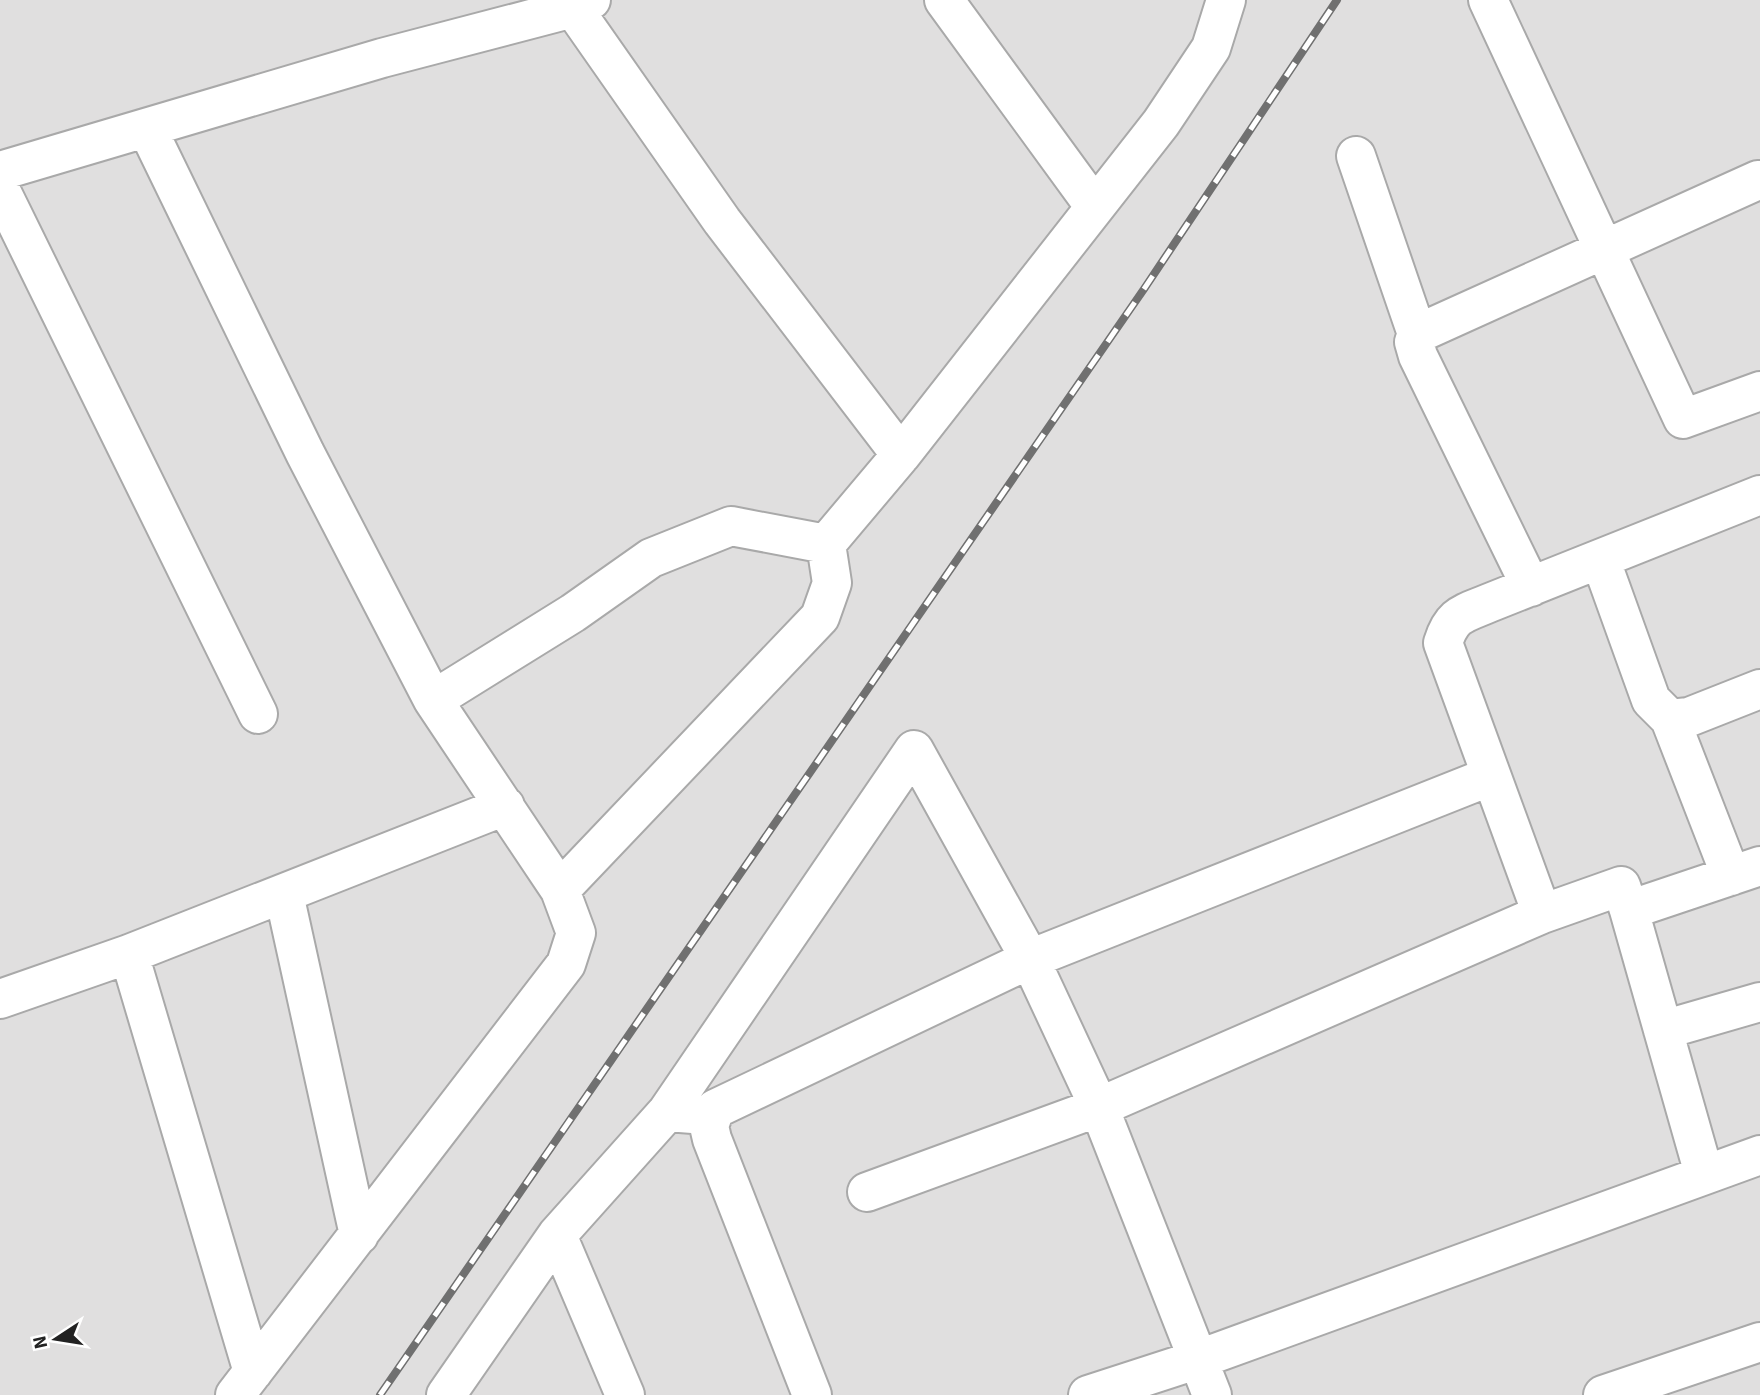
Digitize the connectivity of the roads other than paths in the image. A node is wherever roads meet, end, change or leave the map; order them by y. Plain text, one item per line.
1 (944, 0) edge
2 (1226, 0) edge
3 (1488, 0) edge
4 (582, 4) edge
5 (147, 128) junction
6 (1356, 156) dead end
7 (0, 171) edge
8 (1758, 180) dead end
9 (0, 189) edge
10 (1095, 207) junction
11 (1605, 250) junction
12 (1417, 334) junction
13 (1760, 391) edge
14 (901, 455) junction
15 (1760, 495) edge
16 (826, 544) junction
17 (1601, 561) junction
18 (1531, 587) junction
19 (1760, 689) edge
20 (433, 700) junction
21 (258, 714) dead end
22 (1670, 719) junction
23 (1491, 776) junction
24 (505, 806) junction
25 (1746, 871) edge
26 (560, 890) junction
27 (284, 894) junction
28 (1629, 910) junction
29 (1542, 914) junction
30 (129, 954) junction
31 (1030, 959) junction
32 (0, 999) edge
33 (1760, 1002) edge
34 (1664, 1030) junction
35 (1099, 1107) junction
36 (667, 1112) junction
37 (712, 1116) junction
38 (1760, 1155) edge
39 (1704, 1174) junction
40 (867, 1192) dead end
41 (359, 1235) junction
42 (557, 1235) junction
43 (1760, 1342) edge
44 (1199, 1359) junction
45 (244, 1383) edge
46 (446, 1395) edge
47 (625, 1395) edge
48 (812, 1395) edge
49 (1088, 1395) edge
50 (1212, 1395) edge
51 (1603, 1395) edge

1 - 10 street
2 - 10 street
3 - 11 street
4 - 5 street
4 - 14 street
5 - 7 street
5 - 20 street
6 - 12 street
8 - 11 street
9 - 21 street
10 - 14 street
11 - 12 street
11 - 13 street
12 - 18 street
14 - 16 street
15 - 17 street
16 - 20 street
16 - 26 street
17 - 18 street
17 - 22 street
18 - 23 street
19 - 22 street
20 - 24 street
22 - 25 street
23 - 29 street
23 - 31 street
24 - 26 street
24 - 27 street
25 - 28 street
26 - 41 street
27 - 30 street
27 - 41 street
28 - 29 street
28 - 34 street
29 - 35 street
30 - 32 street
30 - 45 street
31 - 35 street
31 - 36 street
31 - 37 street
33 - 34 street
34 - 39 street
35 - 40 street
35 - 44 street
36 - 37 street
36 - 42 street
37 - 48 street
38 - 39 street
39 - 44 street
41 - 45 street
42 - 46 street
42 - 47 street
43 - 51 street
44 - 49 street
44 - 50 street

